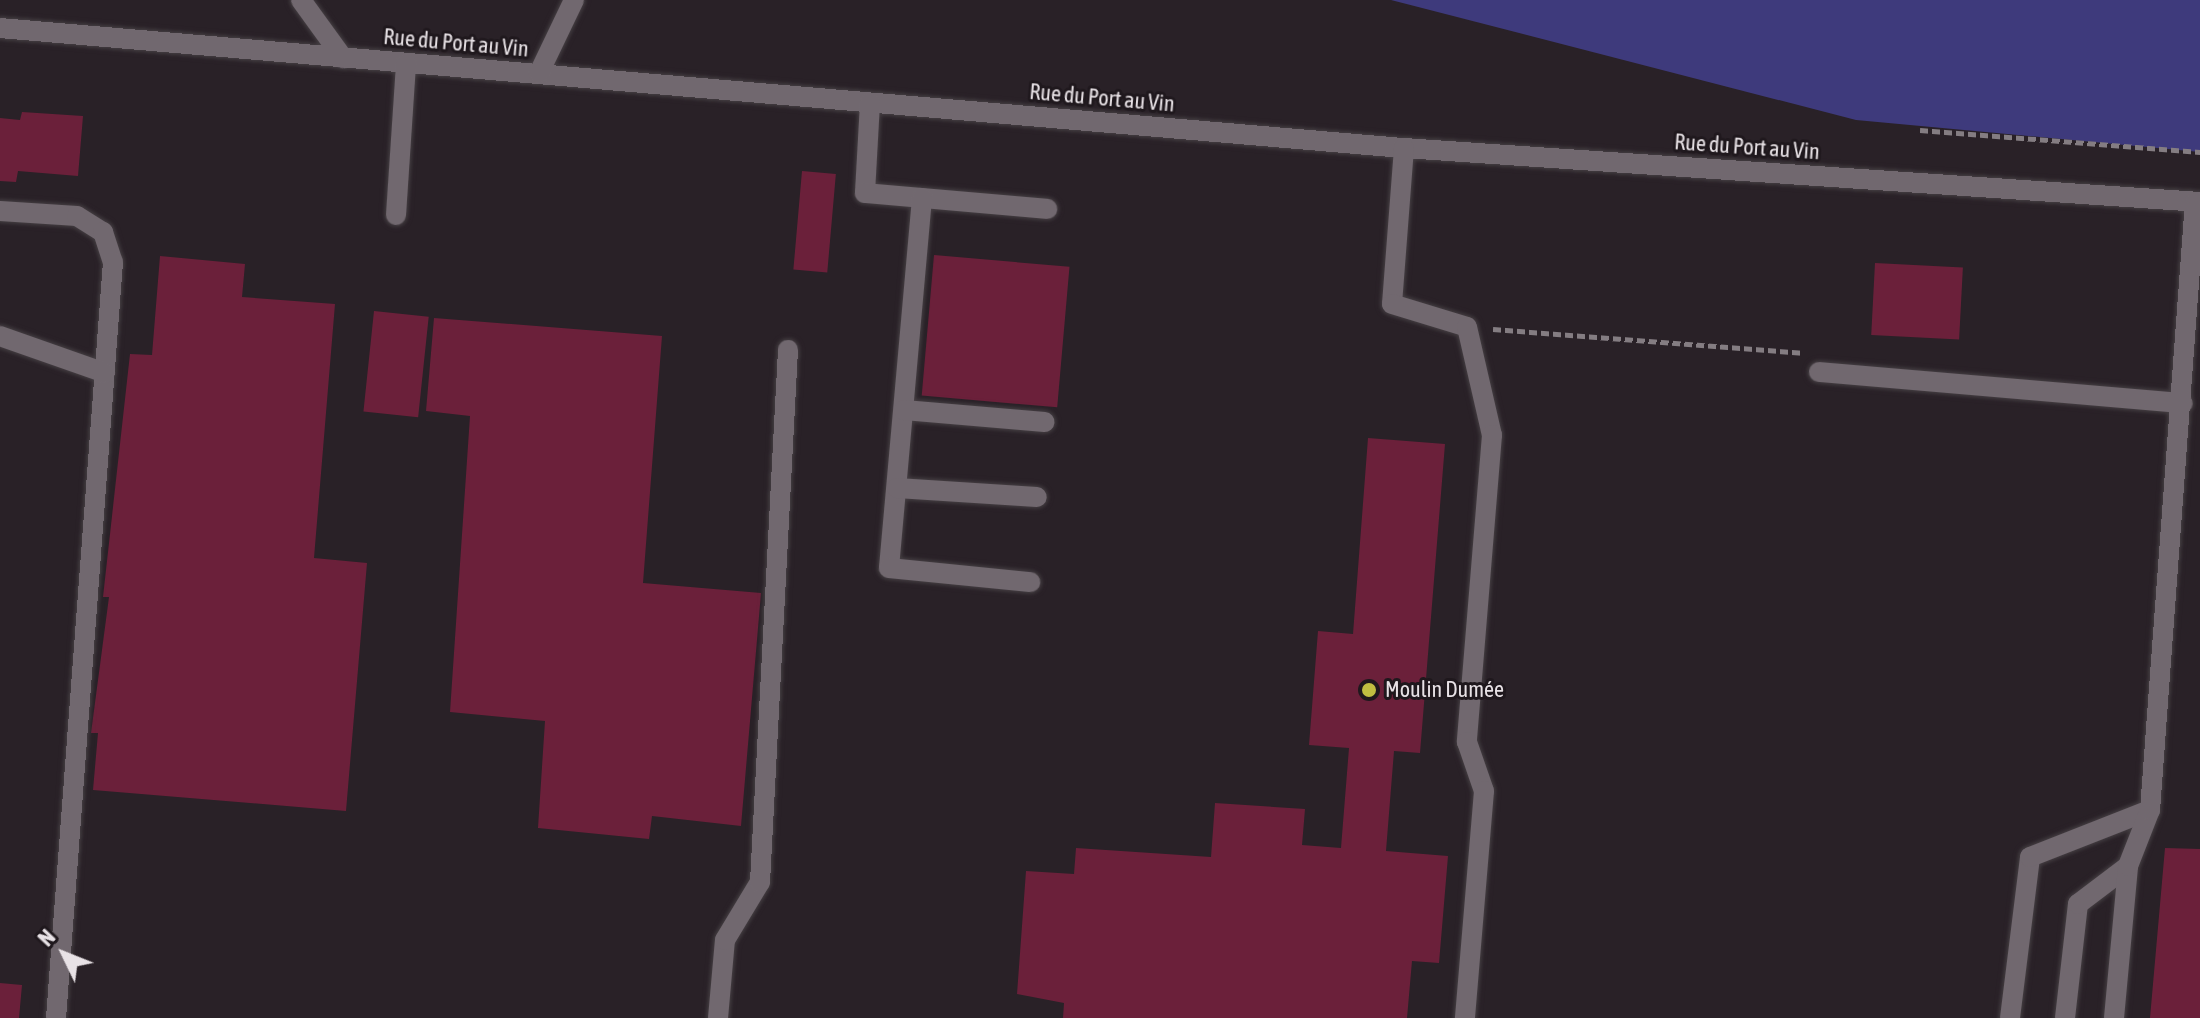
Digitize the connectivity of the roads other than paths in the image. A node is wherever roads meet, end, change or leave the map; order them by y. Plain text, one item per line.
1 (301, 0) edge
2 (574, 0) edge
3 (0, 28) edge
4 (343, 58) junction
5 (406, 63) junction
6 (539, 73) junction
7 (870, 103) junction
8 (1404, 148) junction
9 (922, 198) junction
10 (2197, 202) edge
11 (1047, 209) dead end
12 (0, 211) edge
13 (396, 215) dead end
14 (0, 336) edge
15 (788, 350) dead end
16 (1819, 372) dead end
17 (105, 373) junction
18 (2183, 403) junction
19 (904, 410) junction
20 (1044, 422) dead end
21 (897, 488) junction
22 (1037, 497) dead end
23 (1030, 582) dead end
24 (2150, 810) junction
25 (2128, 866) junction
26 (56, 1018) edge
27 (718, 1018) edge
28 (1465, 1018) edge
29 (2010, 1018) edge
30 (2065, 1018) edge
31 (2114, 1018) edge

1 - 4 street
2 - 6 street
3 - 4 street, Rue du Port au Vin
4 - 5 street, Rue du Port au Vin
5 - 6 street, Rue du Port au Vin
5 - 13 street
6 - 7 street, Rue du Port au Vin
7 - 8 street, Rue du Port au Vin
7 - 9 street
8 - 10 street, Rue du Port au Vin
8 - 28 street
9 - 11 street
9 - 19 street
10 - 18 street
12 - 17 street
14 - 17 street
15 - 27 street
16 - 18 street
17 - 26 street
18 - 24 street
19 - 20 street
19 - 21 street
21 - 22 street
21 - 23 street
24 - 25 street
24 - 29 street
25 - 30 street
25 - 31 street

